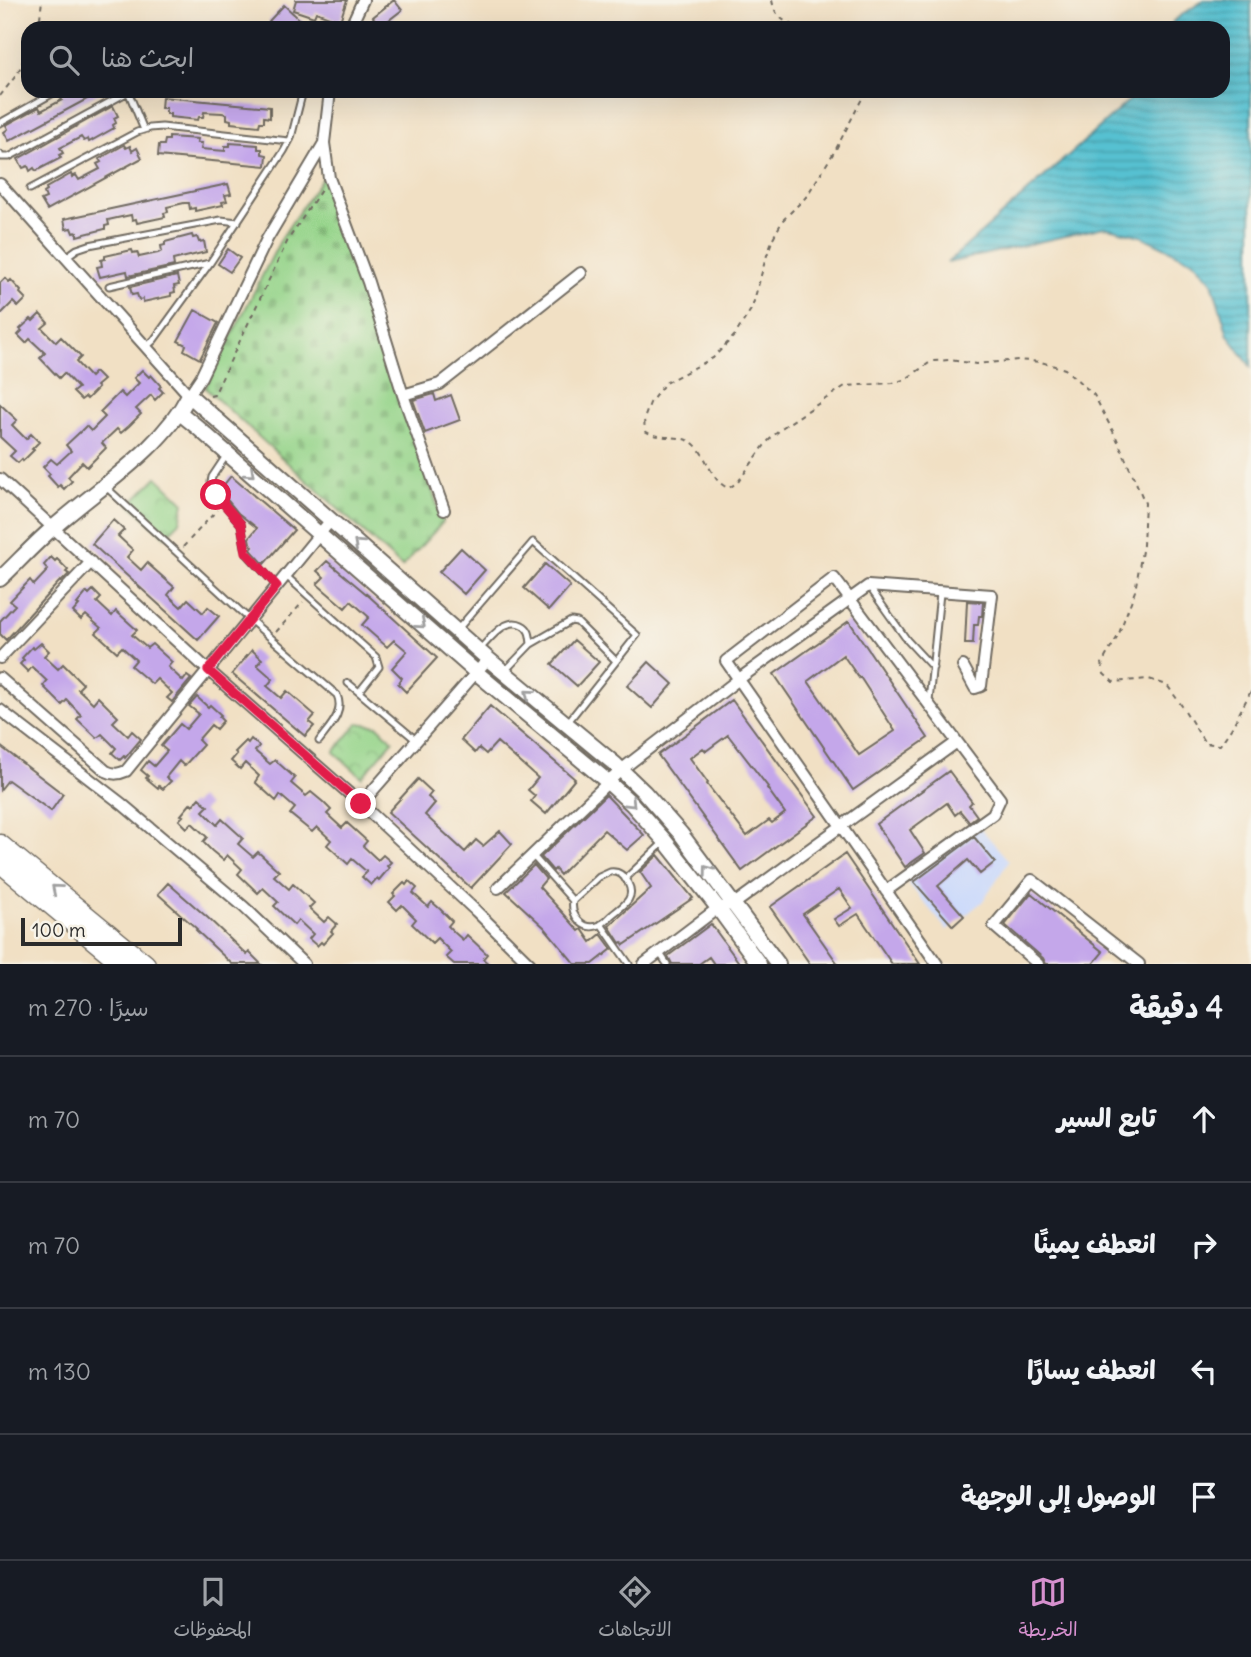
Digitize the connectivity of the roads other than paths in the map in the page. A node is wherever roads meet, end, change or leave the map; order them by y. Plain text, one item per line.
1 (363, 0) edge
2 (353, 21) edge
3 (45, 98) edge
4 (117, 98) edge
5 (131, 98) edge
6 (301, 98) edge
7 (329, 98) edge
8 (0, 123) edge
9 (144, 130) junction
10 (289, 141) junction
11 (324, 143) junction
12 (0, 155) edge
13 (0, 184) edge
14 (30, 189) dead end
15 (237, 222) junction
16 (66, 257) junction
17 (211, 264) junction
18 (581, 273) dead end
19 (109, 286) dead end
20 (146, 347) junction
21 (403, 395) junction
22 (192, 398) junction
23 (180, 413) junction
24 (228, 454) junction
25 (0, 479) edge
26 (104, 486) junction
27 (444, 510) dead end
28 (331, 520) junction
29 (53, 527) junction
30 (318, 534) junction
31 (91, 562) junction
32 (285, 575) junction
33 (0, 579) edge
34 (277, 586) junction
35 (869, 586) junction
36 (941, 591) junction
37 (851, 600) junction
38 (249, 619) junction
39 (456, 631) junction
40 (531, 644) junction
41 (483, 655) junction
42 (0, 658) edge
43 (616, 661) junction
44 (963, 666) dead end
45 (933, 668) junction
46 (208, 670) junction
47 (477, 673) junction
48 (504, 673) junction
49 (0, 678) edge
50 (738, 679) junction
51 (348, 683) dead end
52 (359, 692) junction
53 (929, 704) junction
54 (0, 710) edge
55 (566, 724) junction
56 (319, 741) dead end
57 (417, 741) junction
58 (957, 742) junction
59 (621, 770) junction
60 (608, 782) junction
61 (361, 804) junction
62 (841, 826) junction
63 (665, 841) junction
64 (0, 844) edge
65 (532, 855) junction
66 (0, 863) edge
67 (625, 879) junction
68 (498, 888) dead end
69 (886, 891) junction
70 (573, 901) junction
71 (734, 904) junction
72 (718, 908) junction
73 (601, 925) junction
74 (659, 953) junction
75 (122, 964) edge
76 (146, 964) edge
77 (304, 964) edge
78 (530, 964) edge
79 (629, 964) edge
80 (644, 964) edge
81 (667, 964) edge
82 (759, 964) edge
83 (778, 964) edge
84 (937, 964) edge
85 (1038, 964) edge
86 (1139, 964) edge

1 - 2 street
3 - 8 lane
4 - 12 lane
5 - 9 lane
6 - 10 lane
7 - 11 street
9 - 10 lane
9 - 14 lane
10 - 15 lane
11 - 21 street
11 - 22 street
13 - 16 street
15 - 16 lane
15 - 17 lane
16 - 20 street
17 - 19 lane
17 - 20 lane
18 - 21 street
20 - 22 street
21 - 27 street
22 - 23 street
22 - 28 street
23 - 24 street
23 - 26 street
24 -> 30 street
24 - 34 lane
25 - 29 street
26 - 29 street
26 - 38 lane
28 - 30 street
39 -> 28 street
29 - 31 street
29 - 33 street
30 - 32 street
30 -> 47 street
31 - 42 street
31 - 46 street
32 - 34 street
32 - 52 lane
34 - 38 street
35 - 36 street
35 - 37 street
35 - 45 lane
36 - 44 street
36 - 45 lane
37 - 50 street
37 - 50 street
37 - 53 street
38 - 46 street
38 - 56 lane
39 - 41 street
39 - 43 lane
40 - 41 lane
40 - 43 lane
40 - 48 lane
41 - 47 street
41 - 48 street
43 - 55 lane
45 - 53 lane
46 - 49 street
46 - 61 street
47 - 57 street
47 - 60 street
55 -> 48 street
50 - 59 street
50 - 62 street
51 - 52 lane
52 - 57 lane
53 - 58 street
54 - 77 street
55 - 59 street
57 - 61 street
58 - 62 street
58 - 69 street
59 - 60 street
71 -> 59 street
60 -> 63 street
60 - 65 street
61 - 78 street
62 - 69 street
62 - 71 street
63 - 67 lane
63 - 72 street
76 -> 64 main road
65 - 68 street
65 - 70 lane
66 - 75 main road
67 - 70 lane
67 - 73 lane
69 - 84 street
70 - 73 lane
71 - 72 street
71 - 83 street
72 - 74 street
72 - 82 street
73 - 79 lane
74 - 80 street
74 - 81 lane
85 - 86 street

